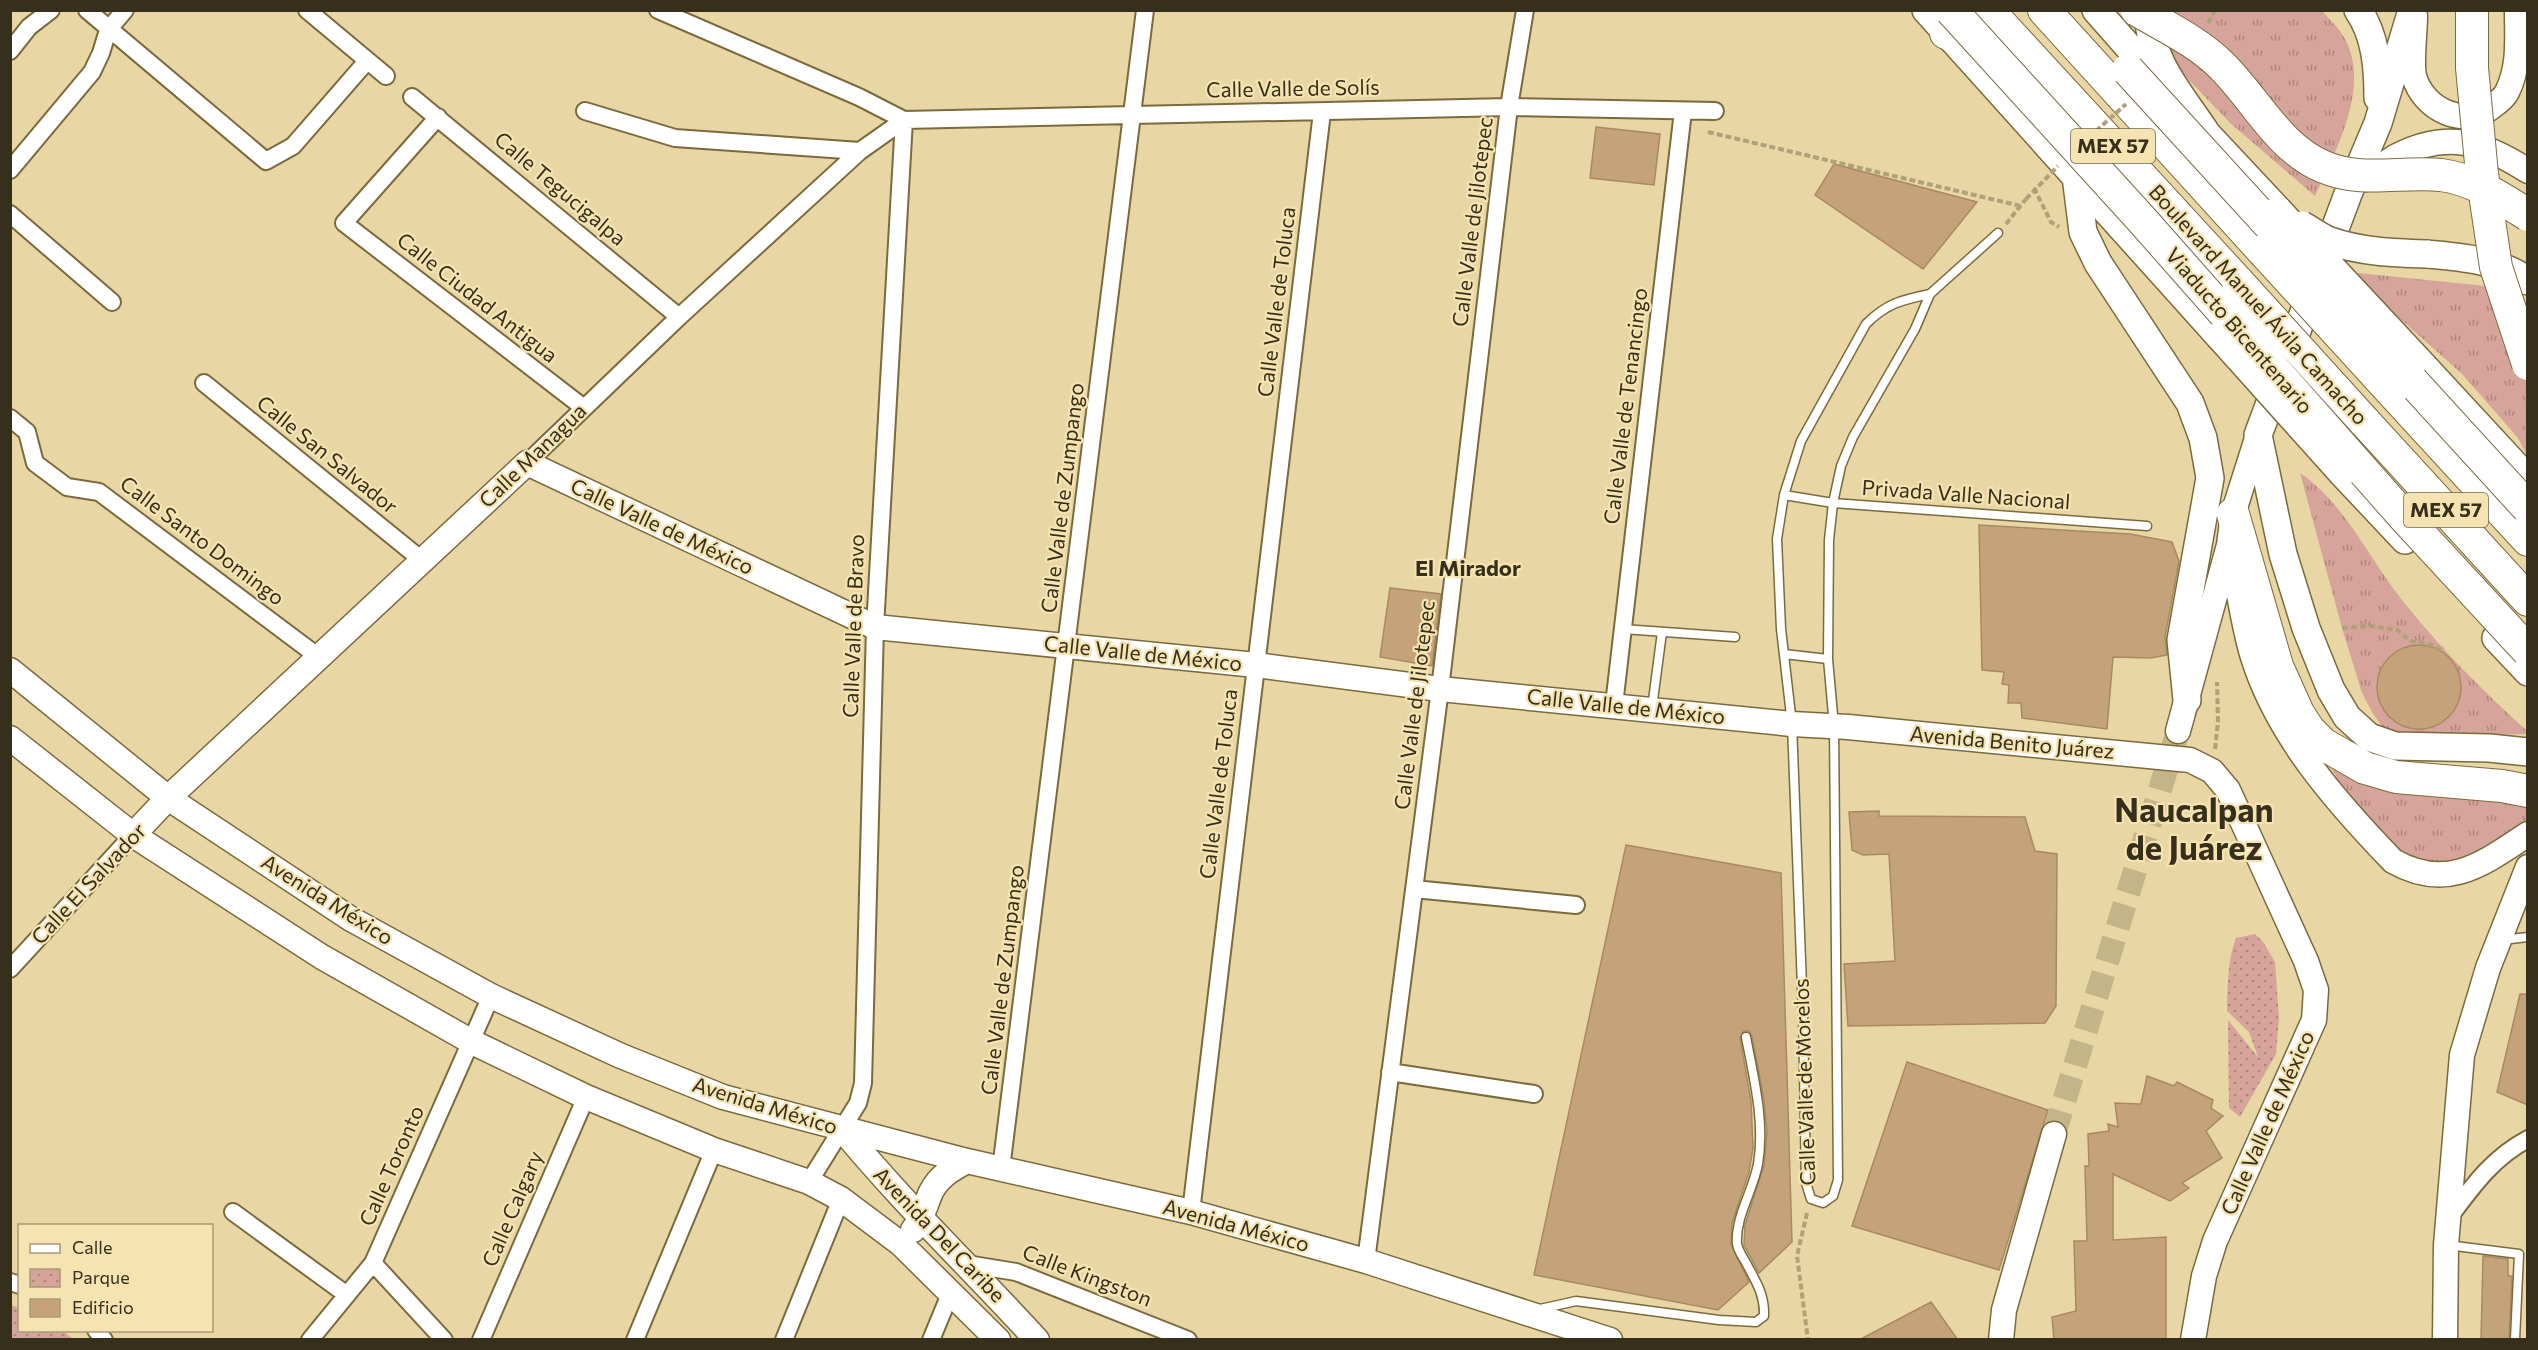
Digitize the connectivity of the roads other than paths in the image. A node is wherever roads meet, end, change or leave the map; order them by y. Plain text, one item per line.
1 (51, 10) edge
2 (87, 10) edge
3 (125, 10) edge
4 (307, 10) edge
5 (657, 10) edge
6 (1145, 10) edge
7 (1525, 10) edge
8 (1988, 10) edge
9 (2044, 10) edge
10 (2073, 10) edge
11 (2096, 10) edge
12 (2137, 10) edge
13 (2149, 10) edge
14 (2358, 10) edge
15 (2414, 10) edge
16 (2472, 10) edge
17 (2519, 10) edge
18 (1947, 16) edge
19 (108, 30) junction
20 (2528, 46) edge
21 (10, 51) edge
22 (366, 61) junction
23 (2045, 72) junction
24 (386, 76) dead end
25 (412, 97) dead end
26 (1509, 107) junction
27 (585, 111) dead end
28 (1715, 111) dead end
29 (1322, 112) junction
30 (1133, 114) junction
31 (438, 117) junction
32 (1682, 118) junction
33 (904, 120) junction
34 (2378, 123) junction
35 (2205, 131) junction
36 (860, 151) junction
37 (10, 170) edge
38 (2068, 170) junction
39 (2528, 171) edge
40 (2348, 194) junction
41 (2280, 213) junction
42 (10, 214) edge
43 (2528, 215) edge
44 (1998, 233) road end
45 (2528, 281) edge
46 (1930, 294) junction
47 (112, 302) dead end
48 (679, 317) junction
49 (2528, 364) edge
50 (204, 383) dead end
51 (584, 408) junction
52 (10, 418) edge
53 (2258, 435) junction
54 (527, 463) junction
55 (2528, 479) edge
56 (1784, 495) junction
57 (1833, 503) junction
58 (2528, 508) edge
59 (2234, 514) junction
60 (2147, 525) dead end
61 (2528, 540) edge
62 (2229, 545) junction
63 (423, 561) junction
64 (2528, 600) edge
65 (875, 627) junction
66 (2528, 628) edge
67 (1623, 629) junction
68 (1662, 632) junction
69 (1735, 637) dead end
70 (1068, 646) junction
71 (2528, 651) edge
72 (1784, 654) junction
73 (320, 658) junction
74 (1828, 659) junction
75 (1256, 665) junction
76 (10, 670) edge
77 (2528, 672) edge
78 (1440, 688) junction
79 (2187, 700) junction
80 (1614, 705) junction
81 (1652, 708) junction
82 (1792, 724) junction
83 (1834, 726) junction
84 (2178, 731) tunnel mouth
85 (10, 738) edge
86 (2528, 752) edge
87 (2190, 760) joint
88 (2515, 788) edge
89 (168, 798) junction
90 (2528, 834) edge
91 (133, 835) junction
92 (2528, 867) edge
93 (1414, 890) junction
94 (1576, 905) dead end
95 (2528, 938) edge
96 (2499, 940) junction
97 (10, 969) edge
98 (491, 996) junction
99 (1746, 1037) dead end
100 (472, 1042) junction
101 (1390, 1072) junction
102 (1534, 1094) dead end
103 (586, 1097) junction
104 (842, 1129) junction
105 (2054, 1134) tunnel mouth
106 (2528, 1139) edge
107 (714, 1150) junction
108 (967, 1161) junction
109 (1001, 1169) junction
110 (809, 1182) junction
111 (841, 1199) junction
112 (233, 1212) dead end
113 (1191, 1212) junction
114 (2448, 1219) junction
115 (921, 1220) junction
116 (902, 1244) junction
117 (2446, 1245) junction
118 (1366, 1261) junction
119 (373, 1263) junction
120 (967, 1264) junction
121 (950, 1294) junction
122 (347, 1295) junction
123 (1528, 1312) junction
124 (310, 1340) edge
125 (444, 1340) edge
126 (481, 1340) edge
127 (635, 1340) edge
128 (784, 1340) edge
129 (931, 1340) edge
130 (998, 1340) edge
131 (1037, 1340) edge
132 (1188, 1340) edge
133 (1610, 1340) edge
134 (2001, 1340) edge
135 (2193, 1340) edge
136 (2445, 1340) edge
137 (2515, 1340) edge

1 - 21 street
2 - 19 street
3 - 19 street
4 - 22 street
5 - 33 street
6 - 30 street, Calle Valle de Zumpango
7 - 26 street, Calle Valle de Jilotepec
8 - 23 highway, Boulevard Manuel Ávila Camacho / MEX 57
9 - 61 highway, Boulevard Manuel Ávila Camacho / MEX 57, bridge
10 - 58 highway, bridge
11 - 35 main road
12 - 43 highway, bridge
13 - 35 main road
14 - 34 main road
15 - 17 main road
15 - 34 main road
16 - 49 highway, bridge
17 - 20 main road
18 - 23 highway
18 - 38 main road
18 - 66 highway
18 - 71 highway, Viaducto Bicentenario, bridge
19 - 22 street
19 - 37 street
22 - 24 street
23 - 64 highway, Boulevard Manuel Ávila Camacho / MEX 57, bridge
25 - 31 street, Calle Tegucigalpa
26 - 29 street, Calle Valle de Solís
26 - 32 street, Calle Valle de Solís
26 - 78 street, Calle Valle de Jilotepec
27 - 36 street
28 - 32 street, Calle Valle de Solís
29 - 30 street, Calle Valle de Solís
29 - 75 street, Calle Valle de Toluca
30 - 33 street, Calle Valle de Solís
30 - 70 street, Calle Valle de Zumpango
31 - 48 street, Calle Tegucigalpa
31 - 51 street, Calle Ciudad Antigua
32 - 67 street, Calle Valle de Tenancingo
33 - 36 street, Calle Managua
33 - 65 street, Calle Valle de Bravo
34 - 40 main road
35 - 41 main road
36 - 48 street, Calle Managua
38 - 77 main road, bridge
38 - 79 main road
39 - 40 main road
40 - 53 main road
41 - 45 main road, bridge
41 - 55 main road, bridge
42 - 47 street
44 - 46 lane, Calle Valle de Morelos
46 - 56 lane, Calle Valle de Morelos
46 - 57 lane, Calle Valle de Morelos
48 - 51 street, Calle Managua
50 - 63 street, Calle San Salvador
51 - 54 street, Calle Managua
52 - 73 street, Calle Santo Domingo
53 - 59 main road
53 - 86 main road
54 - 63 main road, Calle Managua
54 - 65 main road, Calle Valle de México
56 - 57 lane, Privada Valle Nacional
56 - 72 lane, Calle Valle de Morelos
57 - 60 lane, Privada Valle Nacional
57 - 74 lane, Calle Valle de Morelos
59 - 62 main road
59 - 88 highway
62 - 79 main road
62 - 90 main road
63 - 73 main road, Calle Managua
65 - 70 main road, Calle Valle de México
65 - 104 street, Calle Valle de Bravo
67 - 68 lane
67 - 80 street, Calle Valle de Tenancingo
68 - 69 lane
68 - 81 lane
70 - 75 main road, Calle Valle de México
70 - 109 street, Calle Valle de Zumpango
72 - 74 lane
72 - 82 lane, Calle Valle de Morelos
73 - 89 main road, Calle Managua
74 - 83 lane, Calle Valle de Morelos
75 - 78 main road, Calle Valle de México
75 - 113 street, Calle Valle de Toluca
76 - 89 main road, Avenida México
78 - 80 main road, Calle Valle de México
78 - 93 street, Calle Valle de Jilotepec
79 - 84 main road
80 - 81 main road, Calle Valle de México
81 - 82 main road, Calle Valle de México
82 - 83 main road, Calle Valle de México
82 - 83 lane, Calle Valle de Morelos
83 - 87 main road, Avenida Benito Juárez
85 - 91 main road
87 - 135 main road, Calle Valle de México
89 - 91 main road, Calle El Salvador
89 - 98 main road, Avenida México
91 - 97 street, Calle El Salvador
91 - 100 main road
92 - 96 main road
93 - 94 street
93 - 101 street, Calle Valle de Jilotepec
95 - 96 lane
96 - 114 main road
98 - 100 street, Calle Toronto
98 - 104 main road, Avenida México
99 - 123 lane
100 - 103 main road
100 - 119 street, Calle Toronto
101 - 102 street
101 - 118 street, Calle Valle de Jilotepec
103 - 107 main road
103 - 126 street, Calle Calgary
104 - 108 main road, Avenida México
104 - 110 street, Calle Valle de Bravo
104 - 115 main road, Avenida Del Caribe
105 - 134 main road
106 - 114 street
107 - 110 main road
107 - 127 street
108 - 109 main road, Avenida México
108 - 115 main road
109 - 113 main road, Avenida México
110 - 111 main road, Avenida Del Caribe
111 - 116 main road, Avenida Del Caribe
111 - 128 street
112 - 122 street
113 - 118 main road, Avenida México
114 - 117 main road
115 - 116 main road
115 - 120 main road, Avenida Del Caribe
116 - 121 main road, Avenida Del Caribe
117 - 136 main road
117 - 137 lane
118 - 123 main road, Avenida México
119 - 122 street, Calle Toronto
119 - 125 street
120 - 131 main road, Avenida Del Caribe
120 - 132 street, Calle Kingston
121 - 129 street
121 - 130 main road, Avenida Del Caribe
122 - 124 street, Calle Toronto
123 - 133 main road, Avenida México

